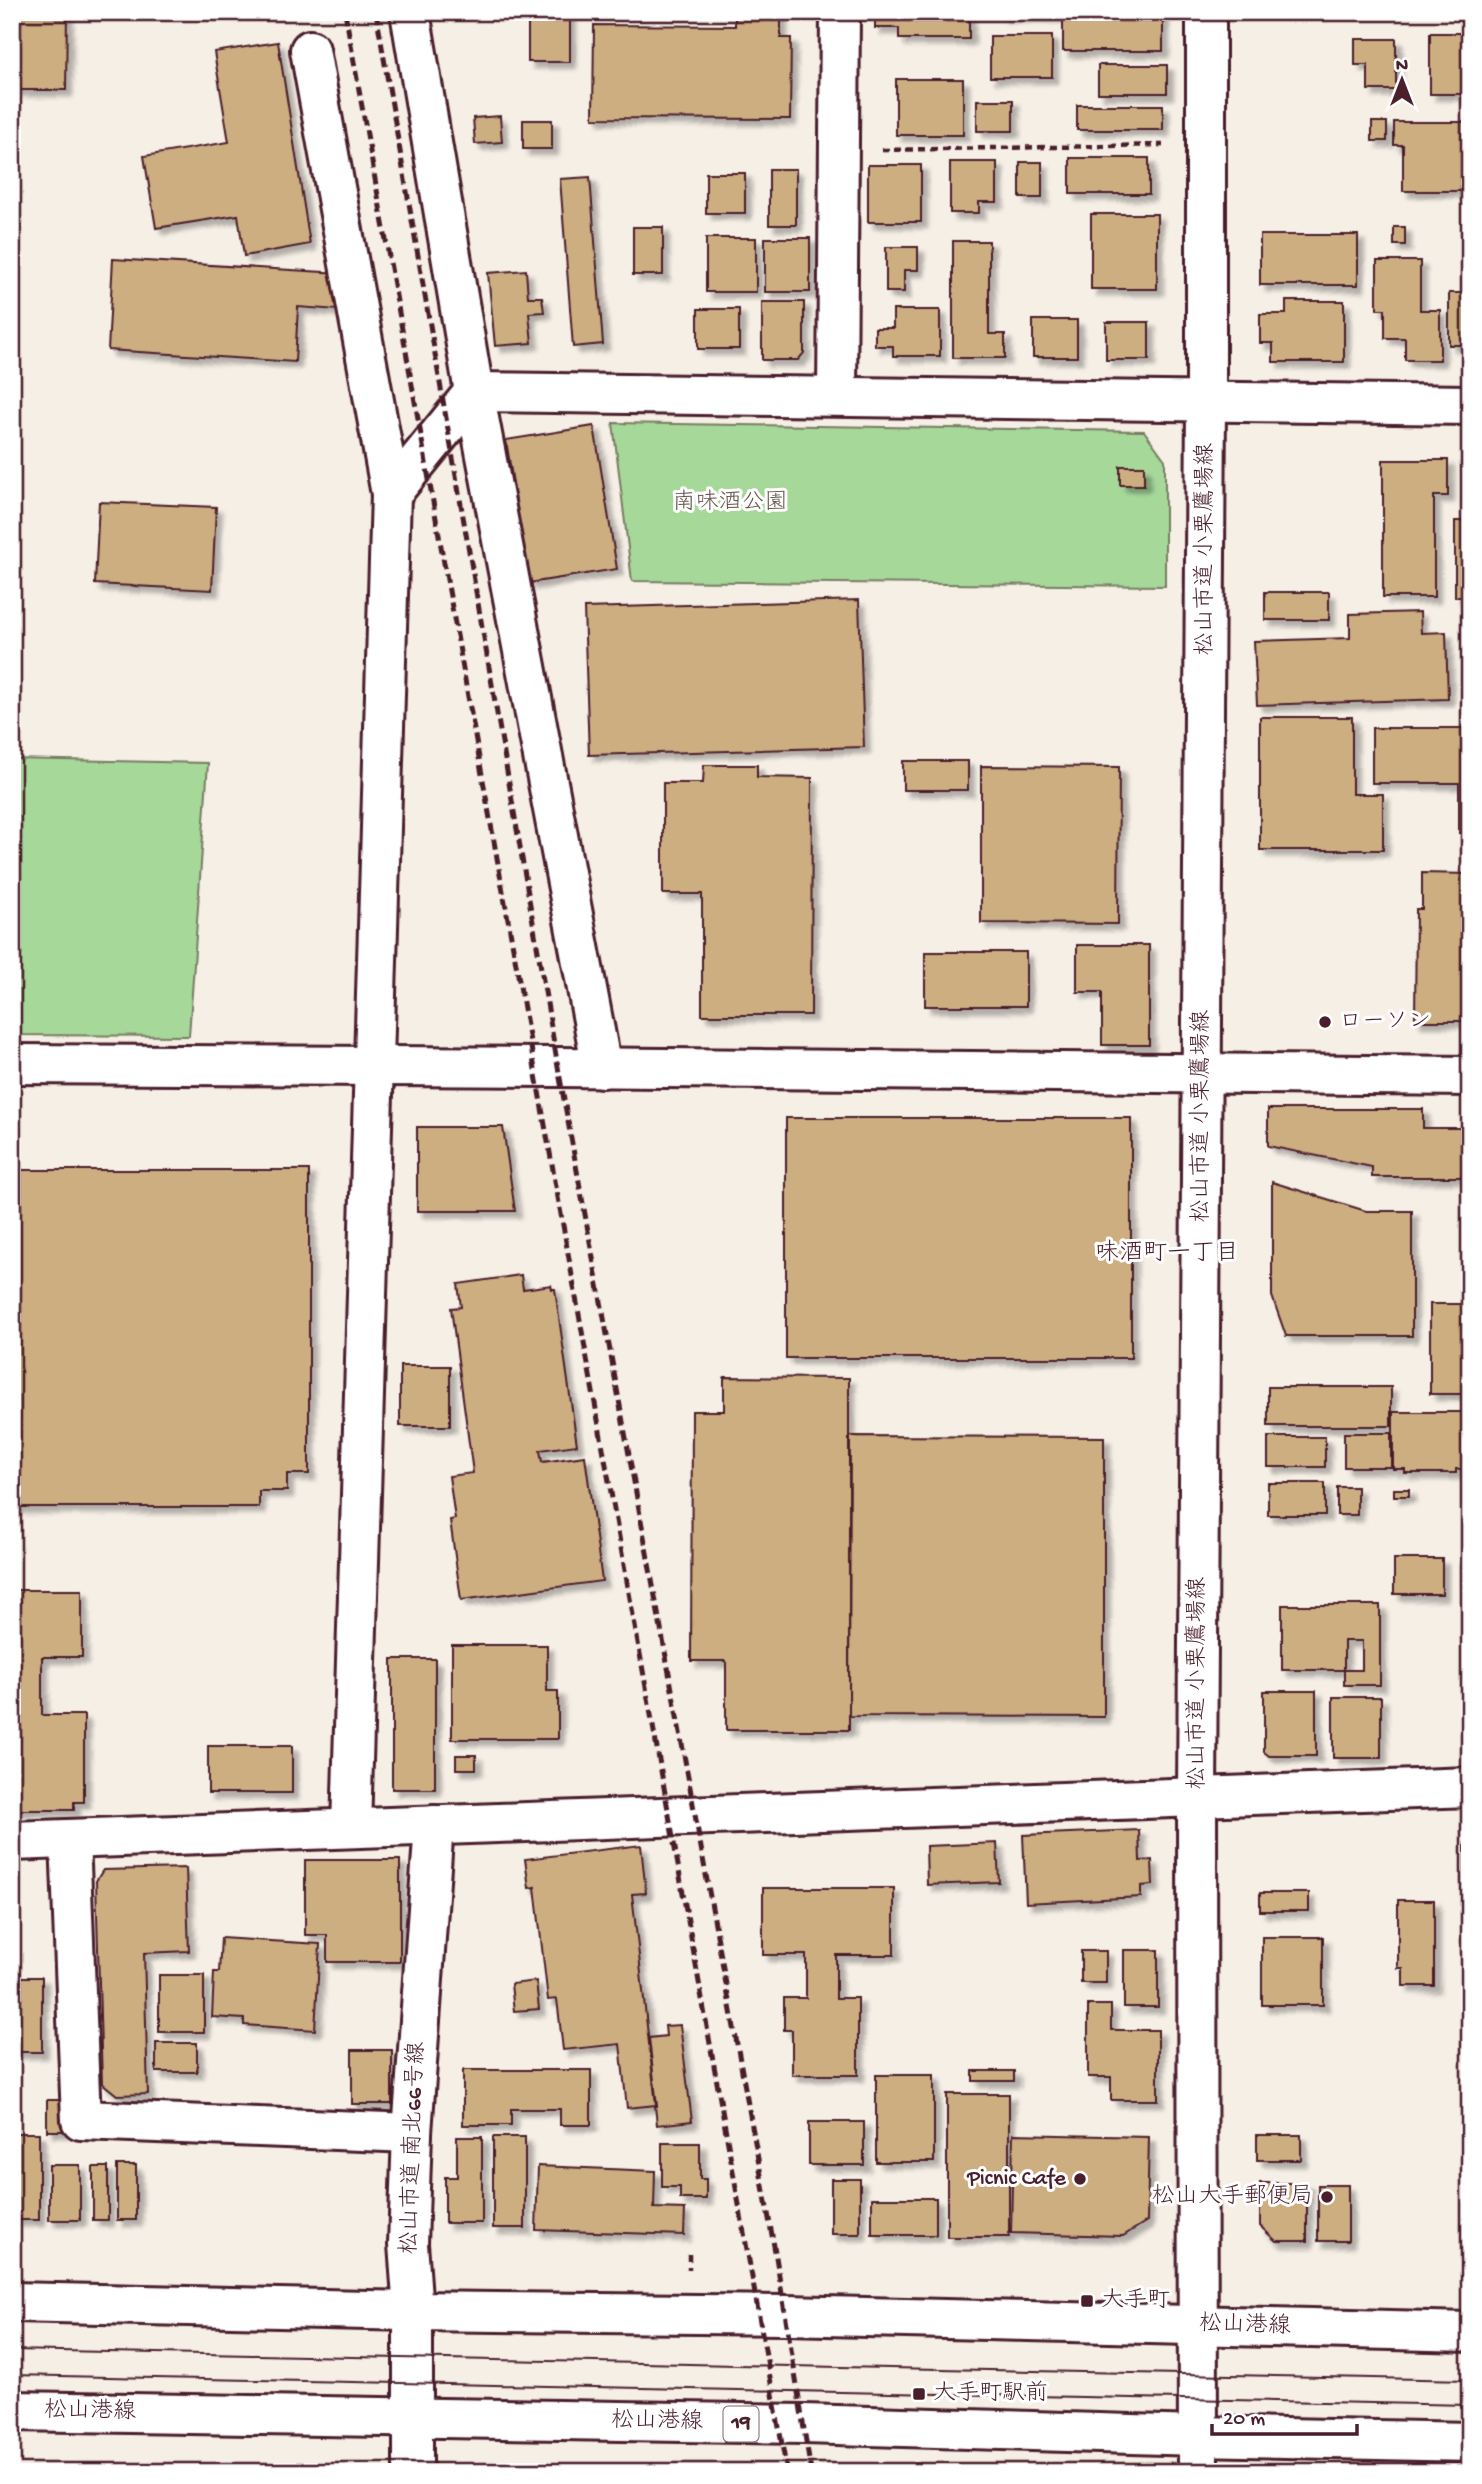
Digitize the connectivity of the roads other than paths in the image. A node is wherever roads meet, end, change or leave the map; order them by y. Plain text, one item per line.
1 (410, 12) edge
2 (840, 12) edge
3 (1206, 12) edge
4 (310, 50) dead end
5 (474, 392) junction
6 (837, 396) junction
7 (1206, 401) junction
8 (1470, 405) edge
9 (391, 494) junction
10 (12, 1065) edge
11 (375, 1067) junction
12 (602, 1068) junction
13 (1202, 1073) junction
14 (1470, 1076) edge
15 (1470, 1787) edge
16 (1197, 1797) junction
17 (434, 1825) junction
18 (351, 1828) junction
19 (70, 1839) junction
20 (12, 1841) edge
21 (412, 2133) junction
22 (12, 2302) edge
23 (413, 2312) junction
24 (1196, 2324) junction
25 (1470, 2332) edge
26 (12, 2411) edge
27 (412, 2418) junction
28 (1470, 2442) edge
29 (1198, 2454) edge
30 (412, 2472) edge

1 - 5 street
2 - 6 street
3 - 7 street, 松山市道 小栗鷹場線
4 - 9 street
5 - 6 street
5 - 9 street
5 - 12 street
6 - 7 street
7 - 8 street
7 - 13 street, 松山市道 小栗鷹場線
9 - 11 street
10 - 11 street
11 - 12 street
11 - 18 street
12 - 13 street
13 - 14 street
13 - 16 street, 松山市道 小栗鷹場線
15 - 16 street
16 - 17 street
16 - 24 street, 松山市道 小栗鷹場線
17 - 18 street
17 - 21 street, 松山市道 南北66号線
18 - 19 street
19 - 20 street
19 - 21 street
21 - 23 street, 松山市道 南北66号線
22 - 23 street, 松山港線
23 - 24 street, 松山港線
23 - 27 street, 松山市道 南北66号線
24 - 25 street, 松山港線
24 - 29 street, 松山市道 小栗鷹場線
26 - 27 street, 松山港線 / 19
27 - 29 street, 松山港線 / 19
27 - 30 street, 松山市道 南北66号線
28 - 29 street, 松山港線 / 19

